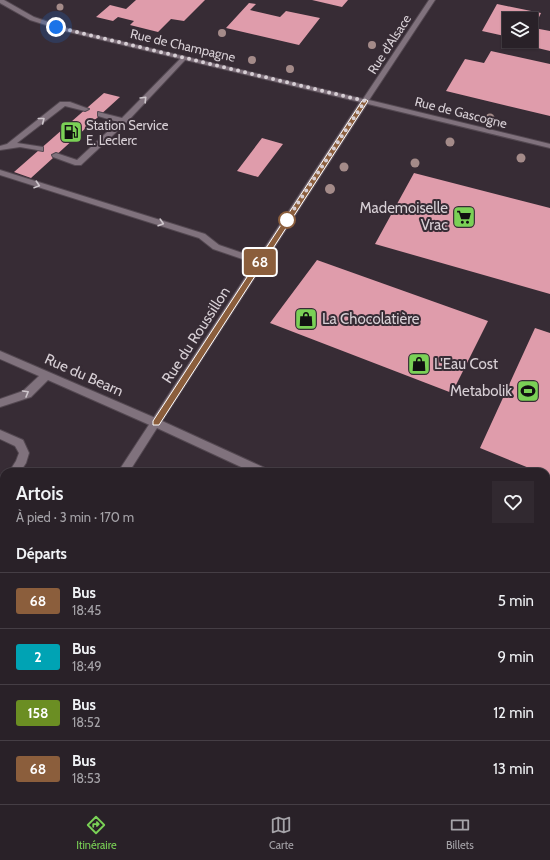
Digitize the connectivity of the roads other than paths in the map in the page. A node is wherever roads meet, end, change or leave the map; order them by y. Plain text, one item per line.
1 (0, 0) edge
2 (432, 0) edge
3 (184, 58) junction
4 (365, 101) junction
5 (85, 109) dead end
6 (101, 114) dead end
7 (123, 121) junction
8 (11, 144) junction
9 (550, 146) edge
10 (0, 148) edge
11 (40, 149) dead end
12 (56, 155) dead end
13 (0, 172) edge
14 (260, 262) junction
15 (0, 355) edge
16 (47, 375) junction
17 (0, 403) edge
18 (156, 423) junction
19 (0, 434) edge
20 (17, 468) edge
21 (126, 468) edge
22 (254, 468) edge

1 - 3 street, Rue de Champagne
2 - 4 street, Rue d'Alsace
3 - 4 street, Rue de Champagne
7 -> 3 street
4 - 9 street, Rue de Gascogne
4 - 14 street, Rue du Roussillon
8 -> 5 street
6 - 7 street
7 - 12 street
8 - 10 street
8 - 11 street
13 -> 14 street
14 - 18 street, Rue du Roussillon
15 - 16 street, Rue du Bearn
17 -> 16 street
16 - 18 street, Rue du Bearn
18 - 21 street, Rue du Roussillon
18 - 22 street, Rue du Bearn
19 - 20 street

